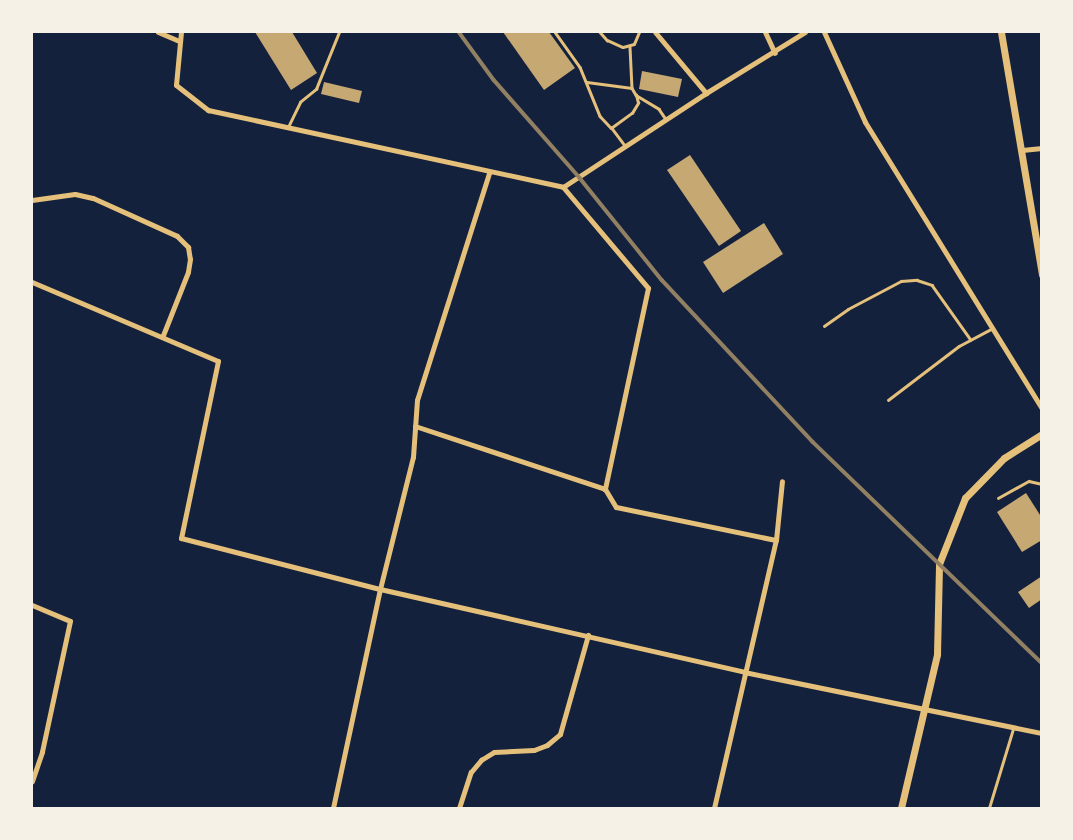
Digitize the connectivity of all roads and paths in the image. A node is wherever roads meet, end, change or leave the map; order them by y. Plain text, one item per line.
1 (158, 32) edge
2 (181, 32) edge
3 (339, 32) edge
4 (555, 32) edge
5 (600, 32) edge
6 (639, 32) edge
7 (655, 32) edge
8 (765, 32) edge
9 (805, 32) edge
10 (824, 32) edge
11 (1001, 32) edge
12 (179, 41) junction
13 (630, 47) junction
14 (775, 53) junction
15 (587, 82) junction
16 (632, 88) junction
17 (706, 93) junction
18 (636, 95) junction
19 (666, 119) junction
20 (288, 128) junction
21 (611, 128) junction
22 (625, 147) junction
23 (1041, 148) edge
24 (1021, 150) junction
25 (489, 173) junction
26 (564, 187) junction
27 (32, 200) edge
28 (1041, 275) edge
29 (32, 282) edge
30 (824, 326) dead end
31 (993, 327) junction
32 (163, 335) junction
33 (971, 340) junction
34 (888, 400) dead end
35 (1041, 409) edge
36 (415, 426) junction
37 (1041, 434) edge
38 (782, 481) dead end
39 (1041, 484) edge
40 (605, 489) junction
41 (999, 498) dead end
42 (776, 540) junction
43 (380, 589) junction
44 (32, 605) edge
45 (588, 635) junction
46 (744, 672) junction
47 (925, 709) junction
48 (1014, 726) junction
49 (1041, 733) edge
50 (32, 781) edge
51 (333, 808) edge
52 (459, 808) edge
53 (714, 808) edge
54 (901, 808) edge
55 (989, 808) edge

1 - 12 street
2 - 12 street
3 - 20 lane
4 - 15 lane
5 - 13 lane
6 - 13 lane
7 - 17 street
8 - 14 street
9 - 14 street
10 - 31 street
11 - 24 street
12 - 20 street
13 - 16 lane
14 - 17 street
15 - 16 lane
15 - 21 lane
16 - 18 lane
17 - 19 street
18 - 19 lane
18 - 21 lane
19 - 22 street
20 - 25 street
21 - 22 lane
22 - 26 street
23 - 24 street
24 - 28 street
25 - 26 street
25 - 36 street
26 - 40 street
27 - 32 street
29 - 32 street
30 - 33 lane
31 - 33 lane
31 - 35 street
32 - 43 street
33 - 34 lane
36 - 40 street
36 - 43 street
37 - 47 street
38 - 42 street
39 - 41 lane
40 - 42 street
42 - 46 street
43 - 45 street
43 - 51 street
44 - 50 street
45 - 46 street
45 - 52 street
46 - 47 street
46 - 53 street
47 - 48 street
47 - 54 street
48 - 49 street
48 - 55 lane

